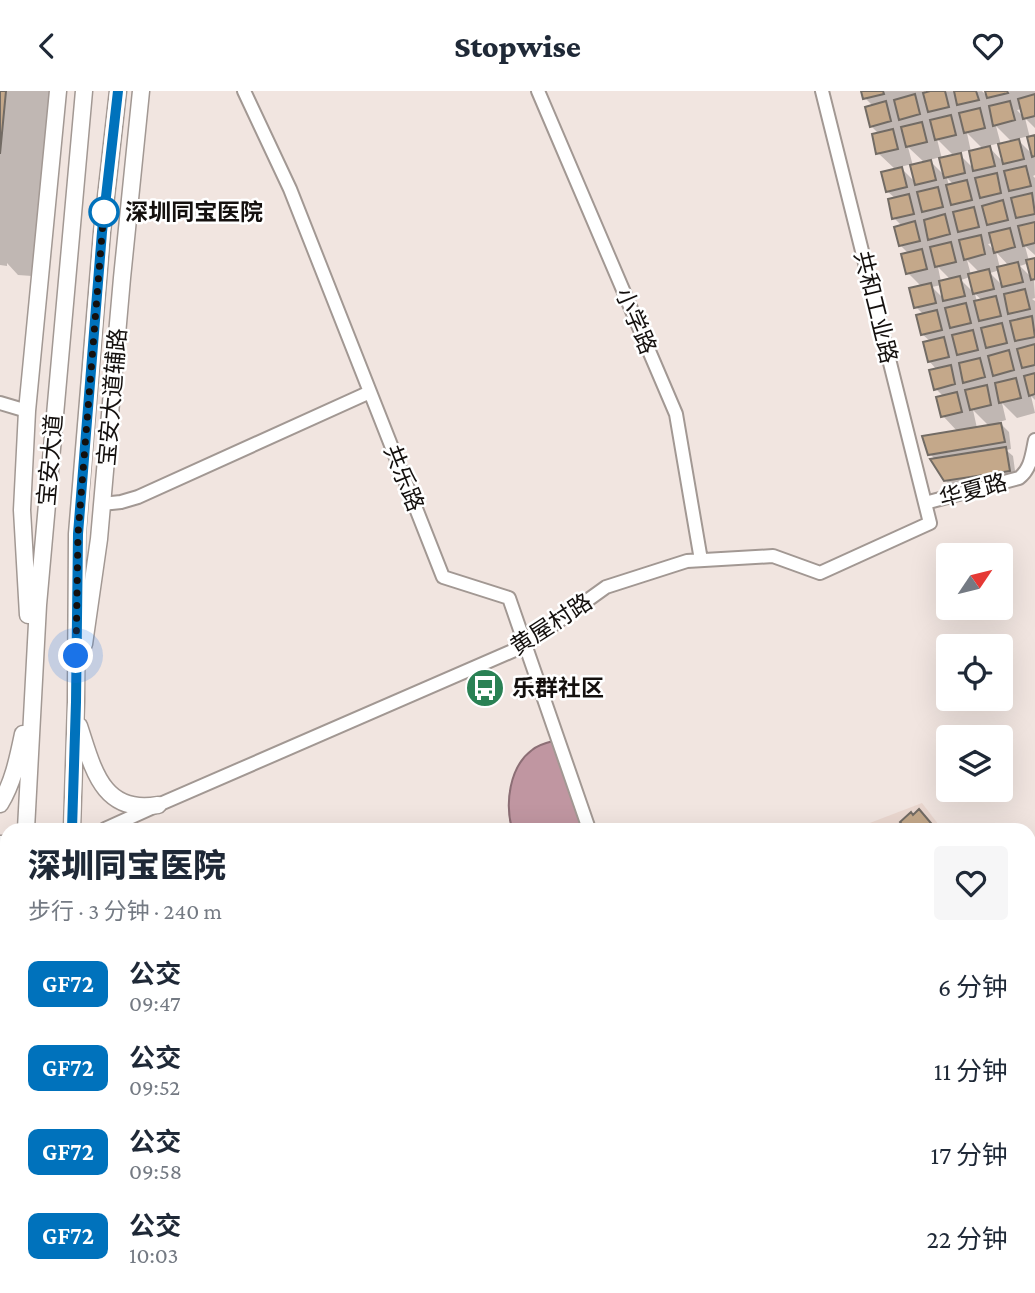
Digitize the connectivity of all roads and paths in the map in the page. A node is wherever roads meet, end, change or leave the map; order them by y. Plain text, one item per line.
1 (58, 91) edge
2 (84, 91) edge
3 (118, 91) edge
4 (141, 91) edge
5 (244, 91) edge
6 (538, 91) edge
7 (822, 91) edge
8 (370, 392) junction
9 (1, 402) edge
10 (27, 411) junction
11 (1035, 440) edge
12 (925, 503) junction
13 (102, 504) junction
14 (930, 523) joint
15 (701, 560) junction
16 (524, 646) junction
17 (33, 687) junction
18 (76, 709) junction
19 (0, 804) edge
20 (158, 805) junction
21 (26, 823) edge
22 (72, 823) edge
23 (118, 823) edge
24 (587, 823) edge

1 - 10 main road
2 - 17 main road, 宝安大道
3 - 18 main road, 宝安大道
4 - 13 main road, 宝安大道辅路
5 - 8 street, 共乐路
6 - 15 street, 小学路
7 - 12 street, 共和工业路
8 - 13 street
8 - 16 street, 共乐路
9 - 10 street
10 - 17 main road
11 - 12 street, 华夏路
12 - 14 street, 共和工业路
13 - 18 main road, 宝安大道辅路
14 - 15 street, 黄屋村路
15 - 16 street, 黄屋村路
16 - 20 street, 黄屋村路
16 - 24 street, 共乐路
17 - 19 main road
17 - 21 main road, 宝安大道
18 - 20 main road
18 - 22 main road, 宝安大道
20 - 23 street, 黄屋村路

